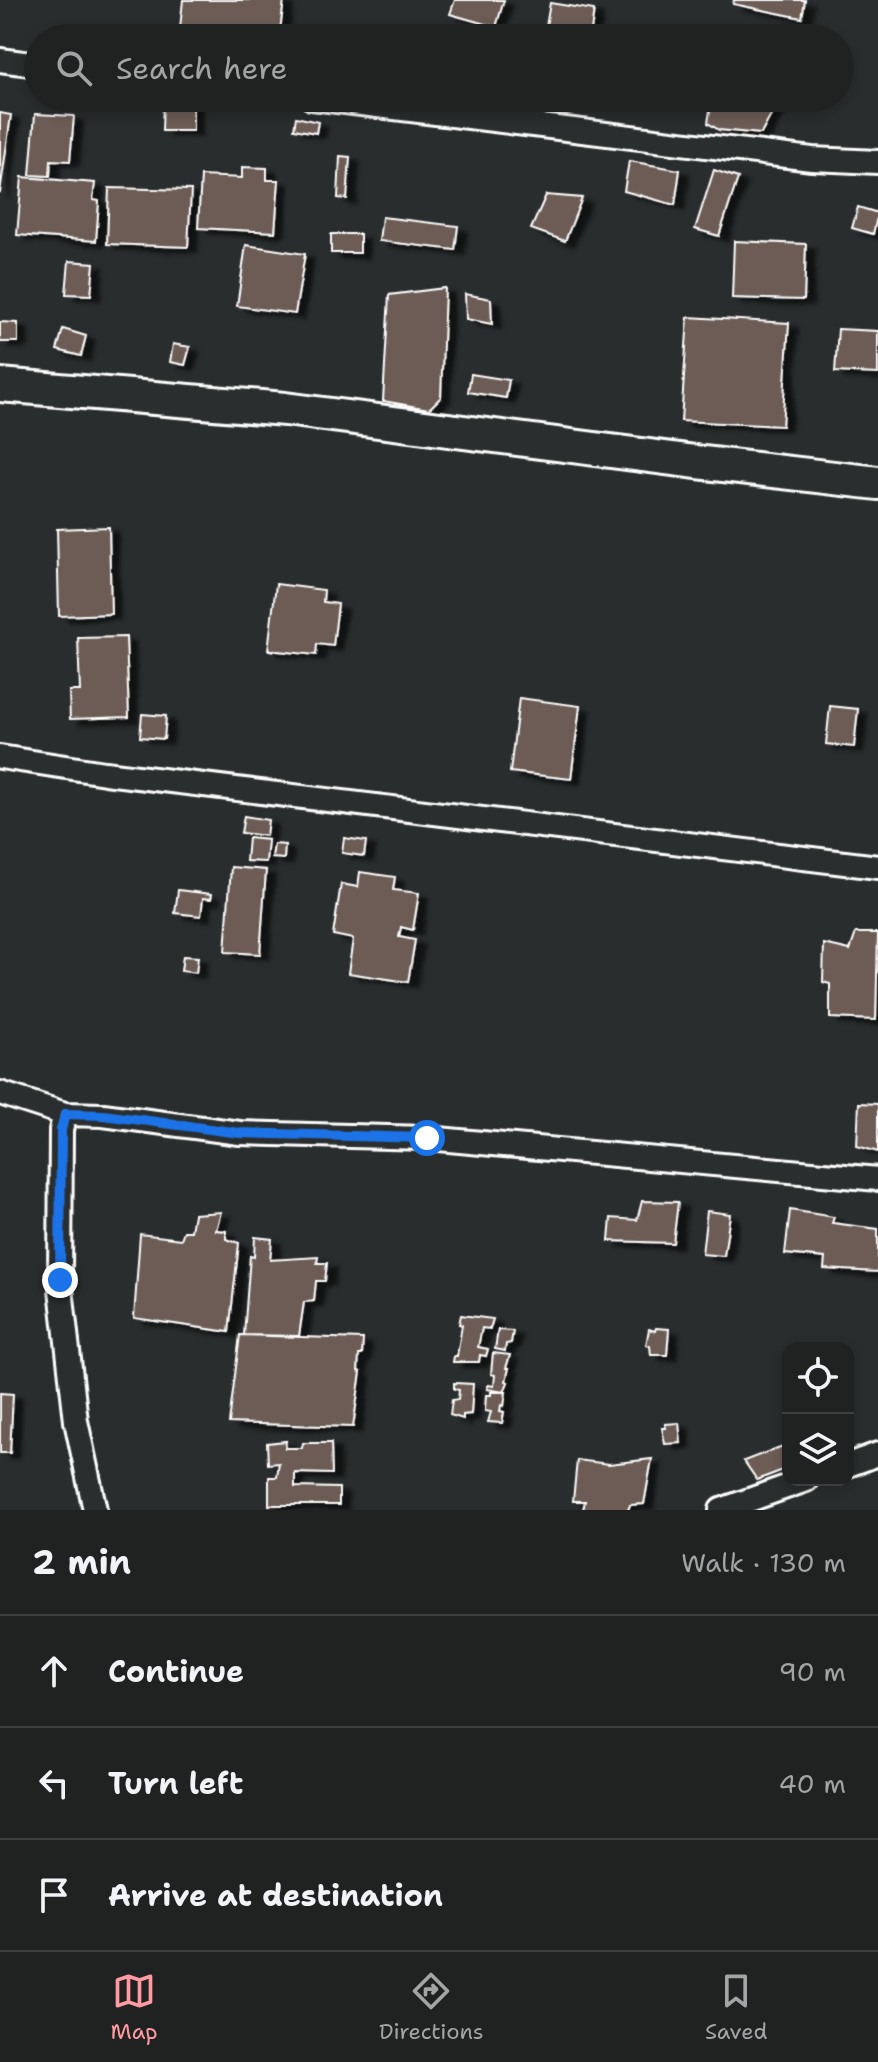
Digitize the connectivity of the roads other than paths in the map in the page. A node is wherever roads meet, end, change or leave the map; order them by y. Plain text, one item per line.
1 (0, 60) edge
2 (24, 63) edge
3 (427, 112) edge
4 (878, 162) edge
5 (0, 385) edge
6 (878, 483) edge
7 (0, 757) edge
8 (878, 867) edge
9 (0, 1093) edge
10 (65, 1114) junction
11 (878, 1179) edge
12 (878, 1454) edge
13 (854, 1463) edge
14 (789, 1486) edge
15 (95, 1510) edge
16 (721, 1510) edge

1 - 2 street
3 - 4 street
5 - 6 street
7 - 8 street
9 - 10 street
10 - 11 street
10 - 15 street
12 - 13 street
14 - 16 street

